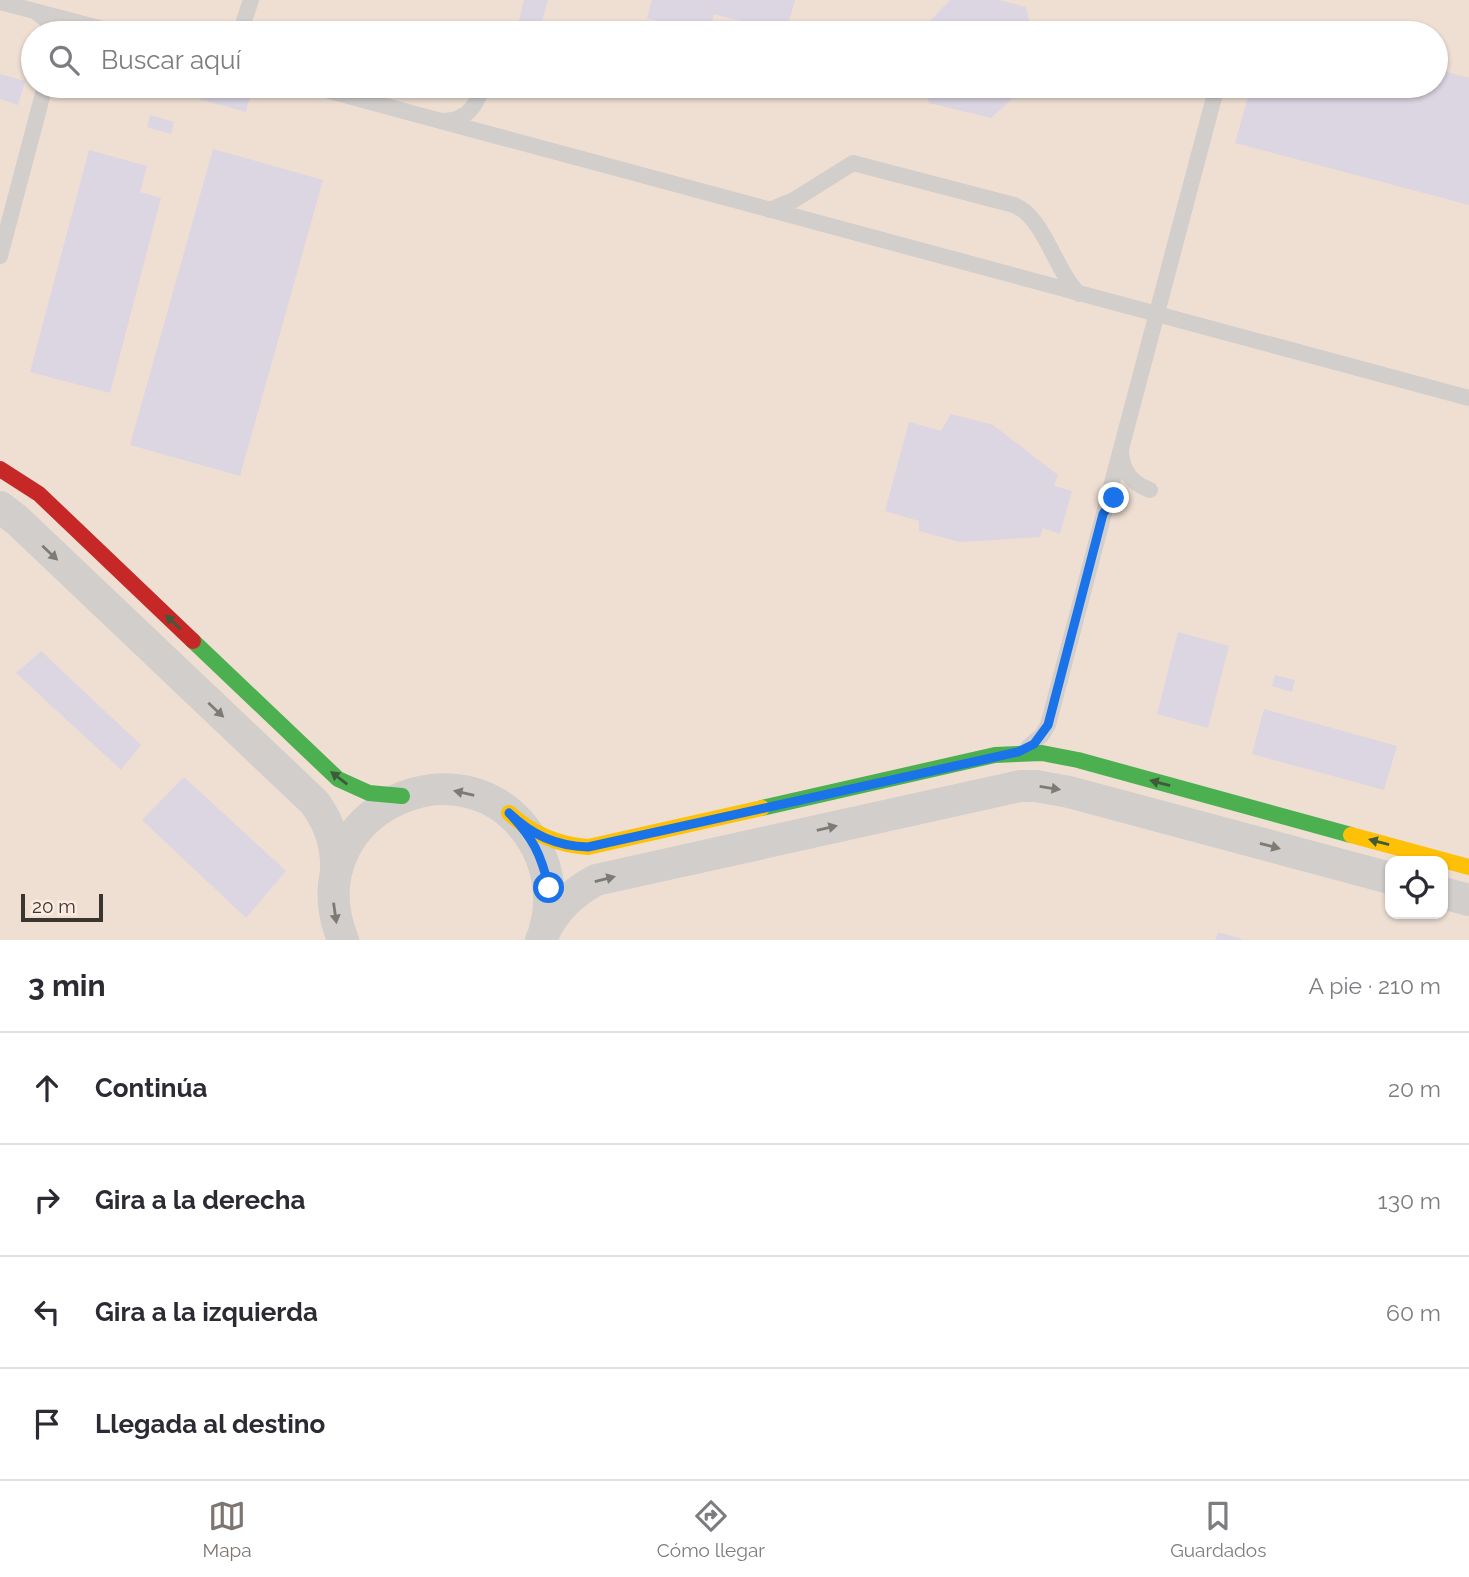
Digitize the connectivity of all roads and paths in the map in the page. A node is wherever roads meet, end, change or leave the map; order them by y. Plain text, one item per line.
1 (251, 0) edge
2 (0, 2) edge
3 (34, 11) junction
4 (47, 21) edge
5 (71, 21) edge
6 (245, 21) edge
7 (42, 98) edge
8 (356, 98) edge
9 (478, 98) edge
10 (480, 98) edge
11 (1214, 98) edge
12 (439, 120) junction
13 (503, 138) junction
14 (813, 188) junction
15 (769, 210) junction
16 (818, 223) junction
17 (1052, 254) junction
18 (0, 256) edge
19 (1025, 280) junction
20 (1079, 294) junction
21 (1157, 315) junction
22 (1469, 398) edge
23 (1122, 445) junction
24 (0, 469) edge
25 (0, 507) edge
26 (1103, 514) junction
27 (1048, 725) junction
28 (1009, 753) junction
29 (1078, 760) junction
30 (1116, 771) junction
31 (402, 796) junction
32 (1105, 801) junction
33 (509, 813) junction
34 (1469, 867) edge
35 (336, 873) junction
36 (1385, 877) edge
37 (1448, 894) edge
38 (1469, 900) edge
39 (343, 940) edge
40 (541, 940) edge

1 - 6 lane
2 - 3 lane
3 - 4 lane
3 - 5 lane
7 - 18 lane
8 - 12 lane
9 - 12 lane
10 - 13 lane
11 - 21 lane
12 - 13 lane
13 - 15 lane
14 - 15 lane
14 - 16 lane
14 - 17 lane
15 - 16 lane
16 - 19 lane
17 - 19 lane
17 - 20 lane
19 - 20 lane
20 - 21 lane
21 - 22 lane
21 - 23 lane
23 - 26 lane
23 - 26 lane
31 -> 24 street
25 -> 35 street
26 - 27 lane
27 - 28 lane
27 - 29 lane
28 - 29 street
28 - 33 street
29 - 30 street
30 - 32 street
34 -> 30 street
33 -> 31 street
31 - 35 street
32 -> 36 street
40 -> 32 street
33 - 40 street
35 -> 39 street
37 - 38 street

